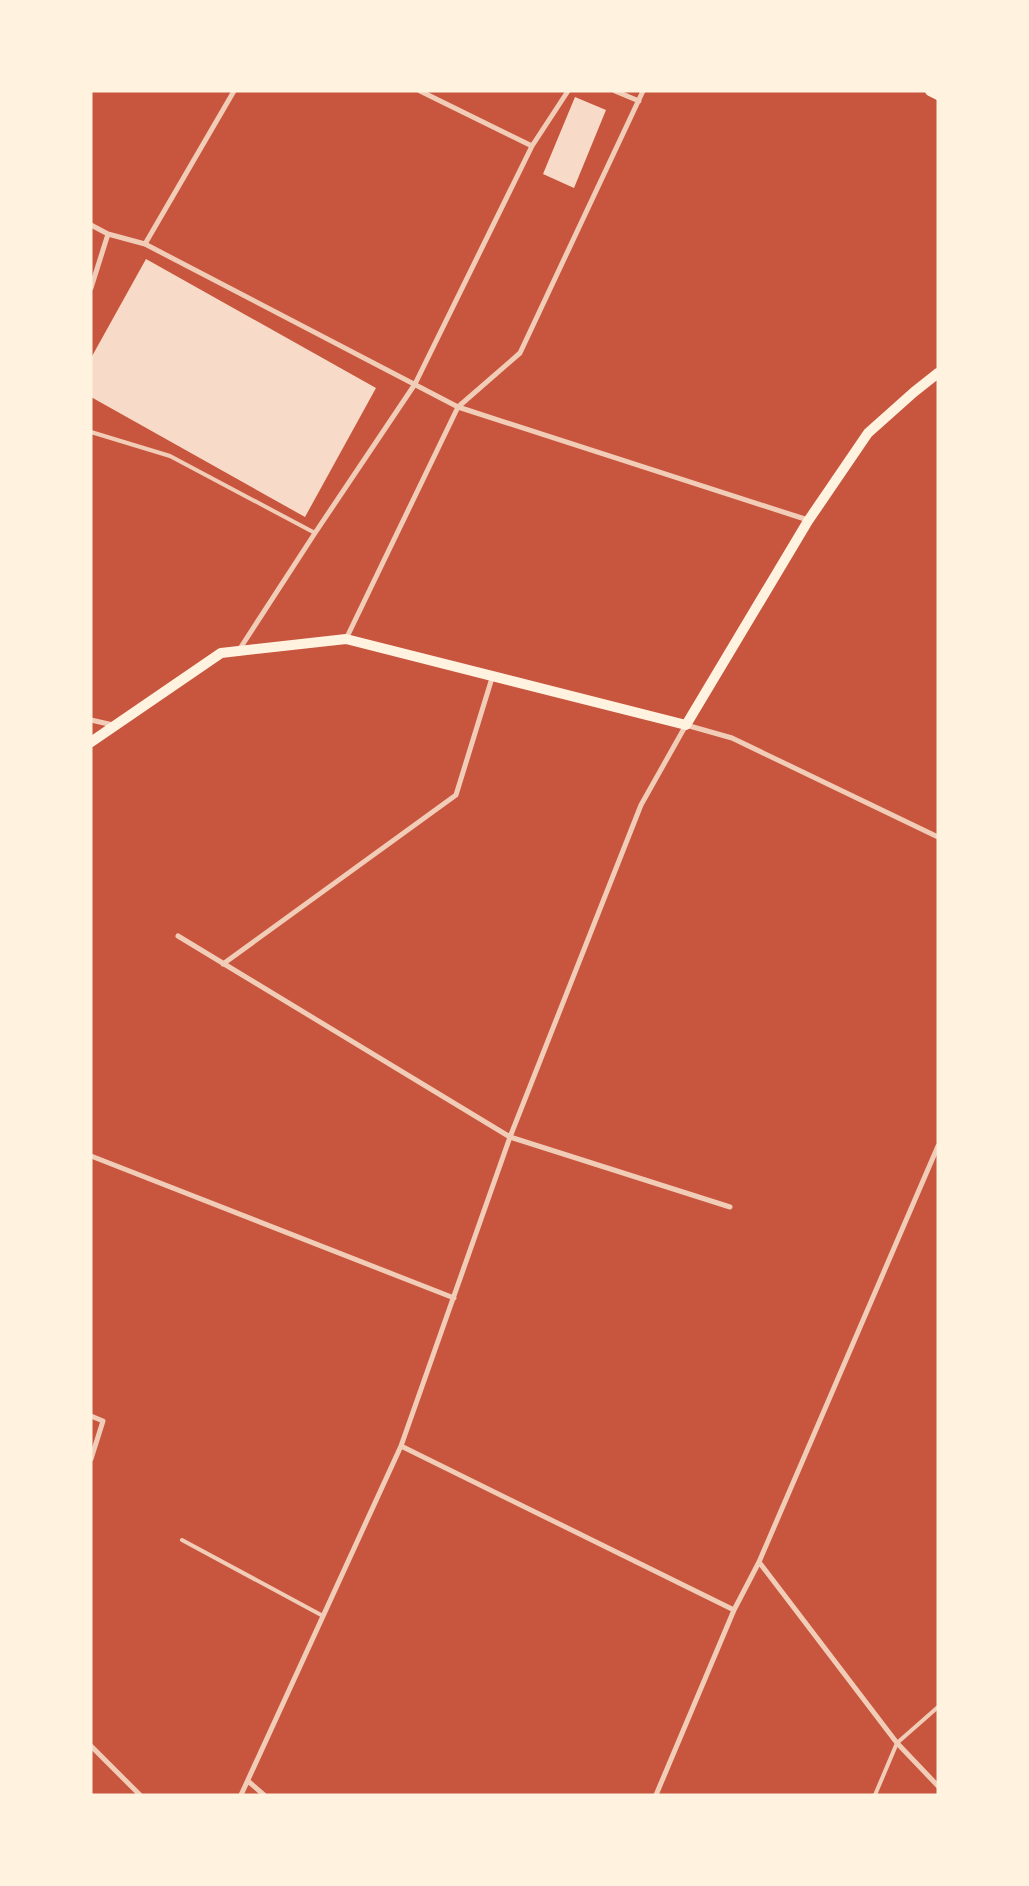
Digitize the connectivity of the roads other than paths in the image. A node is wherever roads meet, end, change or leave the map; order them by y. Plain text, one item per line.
1 (234, 91) edge
2 (420, 91) edge
3 (568, 91) edge
4 (615, 91) edge
5 (643, 91) edge
6 (930, 91) edge
7 (938, 95) edge
8 (639, 101) junction
9 (532, 146) junction
10 (91, 225) edge
11 (108, 234) junction
12 (145, 244) junction
13 (91, 288) edge
14 (938, 373) edge
15 (416, 384) junction
16 (458, 407) junction
17 (91, 432) edge
18 (808, 520) junction
19 (315, 533) junction
20 (346, 640) junction
21 (238, 652) junction
22 (492, 678) junction
23 (91, 720) edge
24 (116, 726) junction
25 (686, 726) junction
26 (91, 742) edge
27 (938, 837) edge
28 (178, 936) dead end
29 (223, 964) junction
30 (510, 1137) junction
31 (938, 1146) edge
32 (91, 1156) edge
33 (730, 1208) dead end
34 (454, 1298) junction
35 (91, 1416) edge
36 (401, 1446) junction
37 (91, 1459) edge
38 (182, 1540) dead end
39 (758, 1562) junction
40 (734, 1610) junction
41 (323, 1616) junction
42 (938, 1707) edge
43 (897, 1743) junction
44 (91, 1746) edge
45 (248, 1781) junction
46 (938, 1786) edge
47 (140, 1795) edge
48 (241, 1795) edge
49 (264, 1795) edge
50 (656, 1795) edge
51 (875, 1795) edge

1 - 12 street
2 - 9 street
3 - 9 street
4 - 8 street
5 - 8 street
6 - 7 main road
8 - 16 street
9 - 15 street
10 - 11 street
11 - 12 street
11 - 13 street
12 - 15 street
14 - 18 main road
15 - 16 street
15 - 19 street
16 - 18 street
16 - 20 street
17 - 19 lane
18 - 25 main road
19 - 21 street
20 - 21 main road
20 - 22 main road
21 - 24 main road
22 - 25 main road
22 - 29 street
23 - 24 street
24 - 26 main road
25 - 27 street
25 - 30 street
28 - 29 street
29 - 30 street
30 - 33 street
30 - 34 street
31 - 39 street
32 - 34 street
34 - 36 street
35 - 37 street
36 - 40 street
36 - 41 street
38 - 41 lane
39 - 40 street
39 - 43 street
40 - 50 street
41 - 45 street
42 - 43 lane
43 - 46 street
43 - 51 lane
44 - 47 street
45 - 48 street
45 - 49 street

